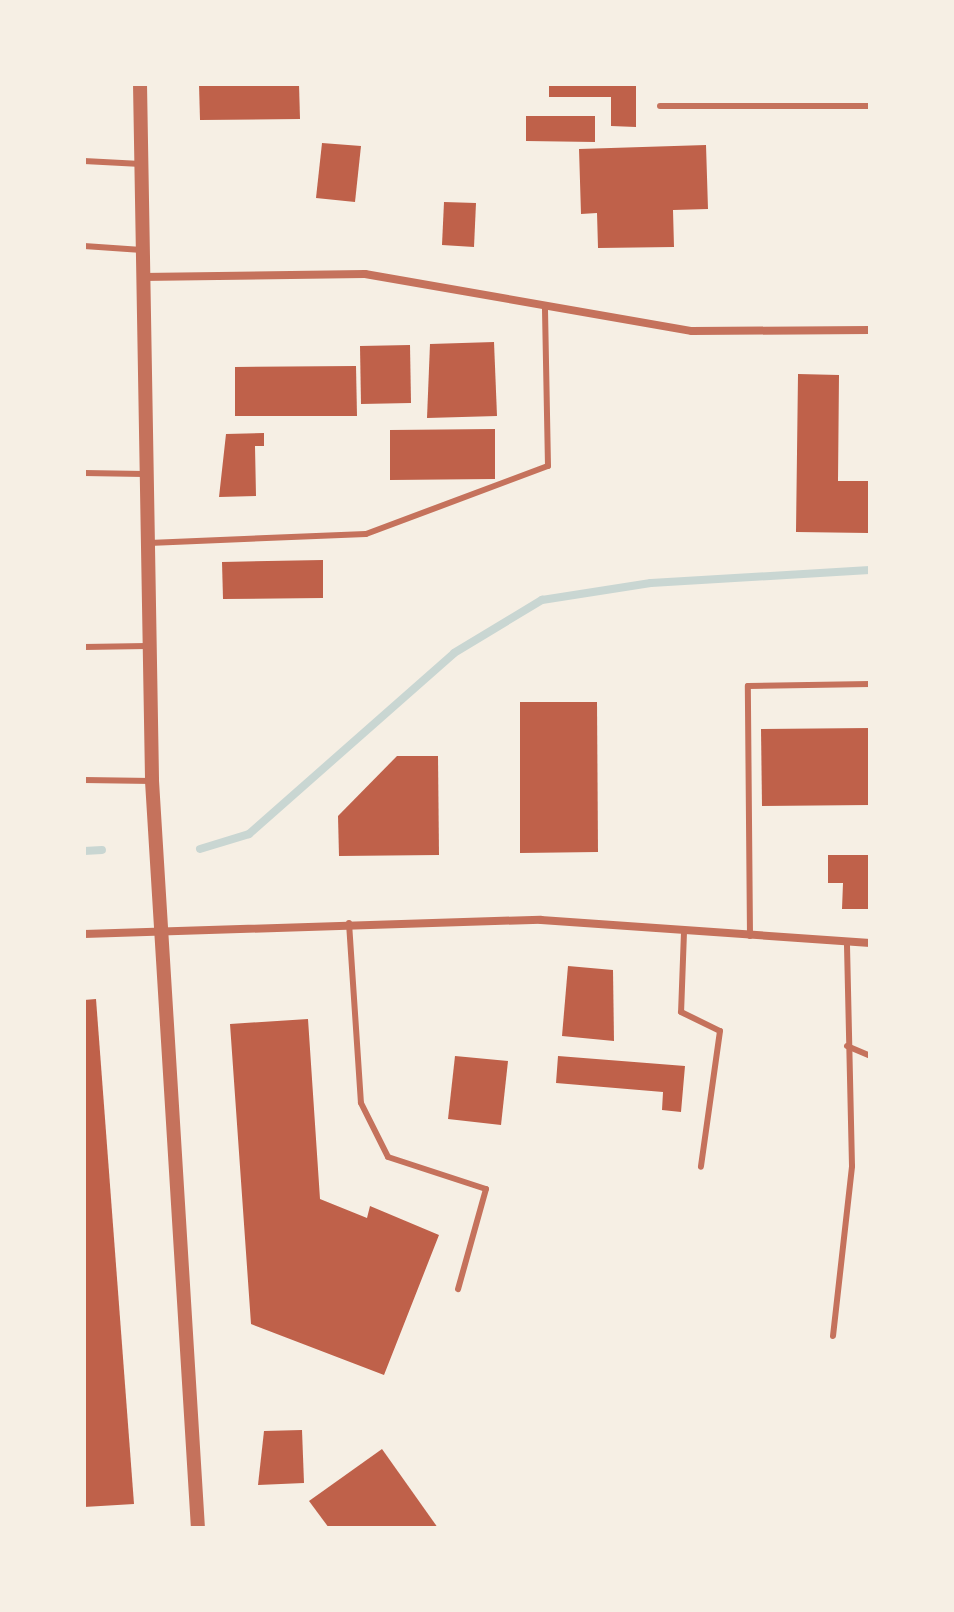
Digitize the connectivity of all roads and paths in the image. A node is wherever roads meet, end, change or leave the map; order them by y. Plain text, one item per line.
1 (140, 84) edge
2 (660, 106) dead end
3 (870, 106) edge
4 (84, 161) edge
5 (141, 164) junction
6 (84, 246) edge
7 (142, 250) junction
8 (142, 277) junction
9 (545, 307) junction
10 (870, 330) edge
11 (84, 473) edge
12 (144, 474) junction
13 (145, 543) junction
14 (147, 646) junction
15 (84, 647) edge
16 (870, 684) edge
17 (84, 780) edge
18 (152, 781) junction
19 (349, 923) junction
20 (159, 931) junction
21 (684, 932) junction
22 (84, 934) edge
23 (750, 936) junction
24 (847, 942) junction
25 (870, 943) edge
26 (847, 1046) junction
27 (870, 1056) edge
28 (701, 1167) dead end
29 (458, 1289) dead end
30 (833, 1336) dead end
31 (198, 1528) edge

1 - 5 street
2 - 3 lane
4 - 5 lane
5 - 7 street
6 - 7 lane
7 - 8 street
8 - 9 street
8 - 12 street
9 - 10 street
9 - 13 lane
11 - 12 lane
12 - 13 street
13 - 14 street
14 - 15 lane
14 - 18 street
16 - 23 lane
17 - 18 lane
18 - 20 street
19 - 20 street
19 - 21 street
19 - 29 lane
20 - 22 street
20 - 31 street
21 - 23 street
21 - 28 lane
23 - 24 street
24 - 25 street
24 - 26 lane
26 - 27 lane
26 - 30 lane

